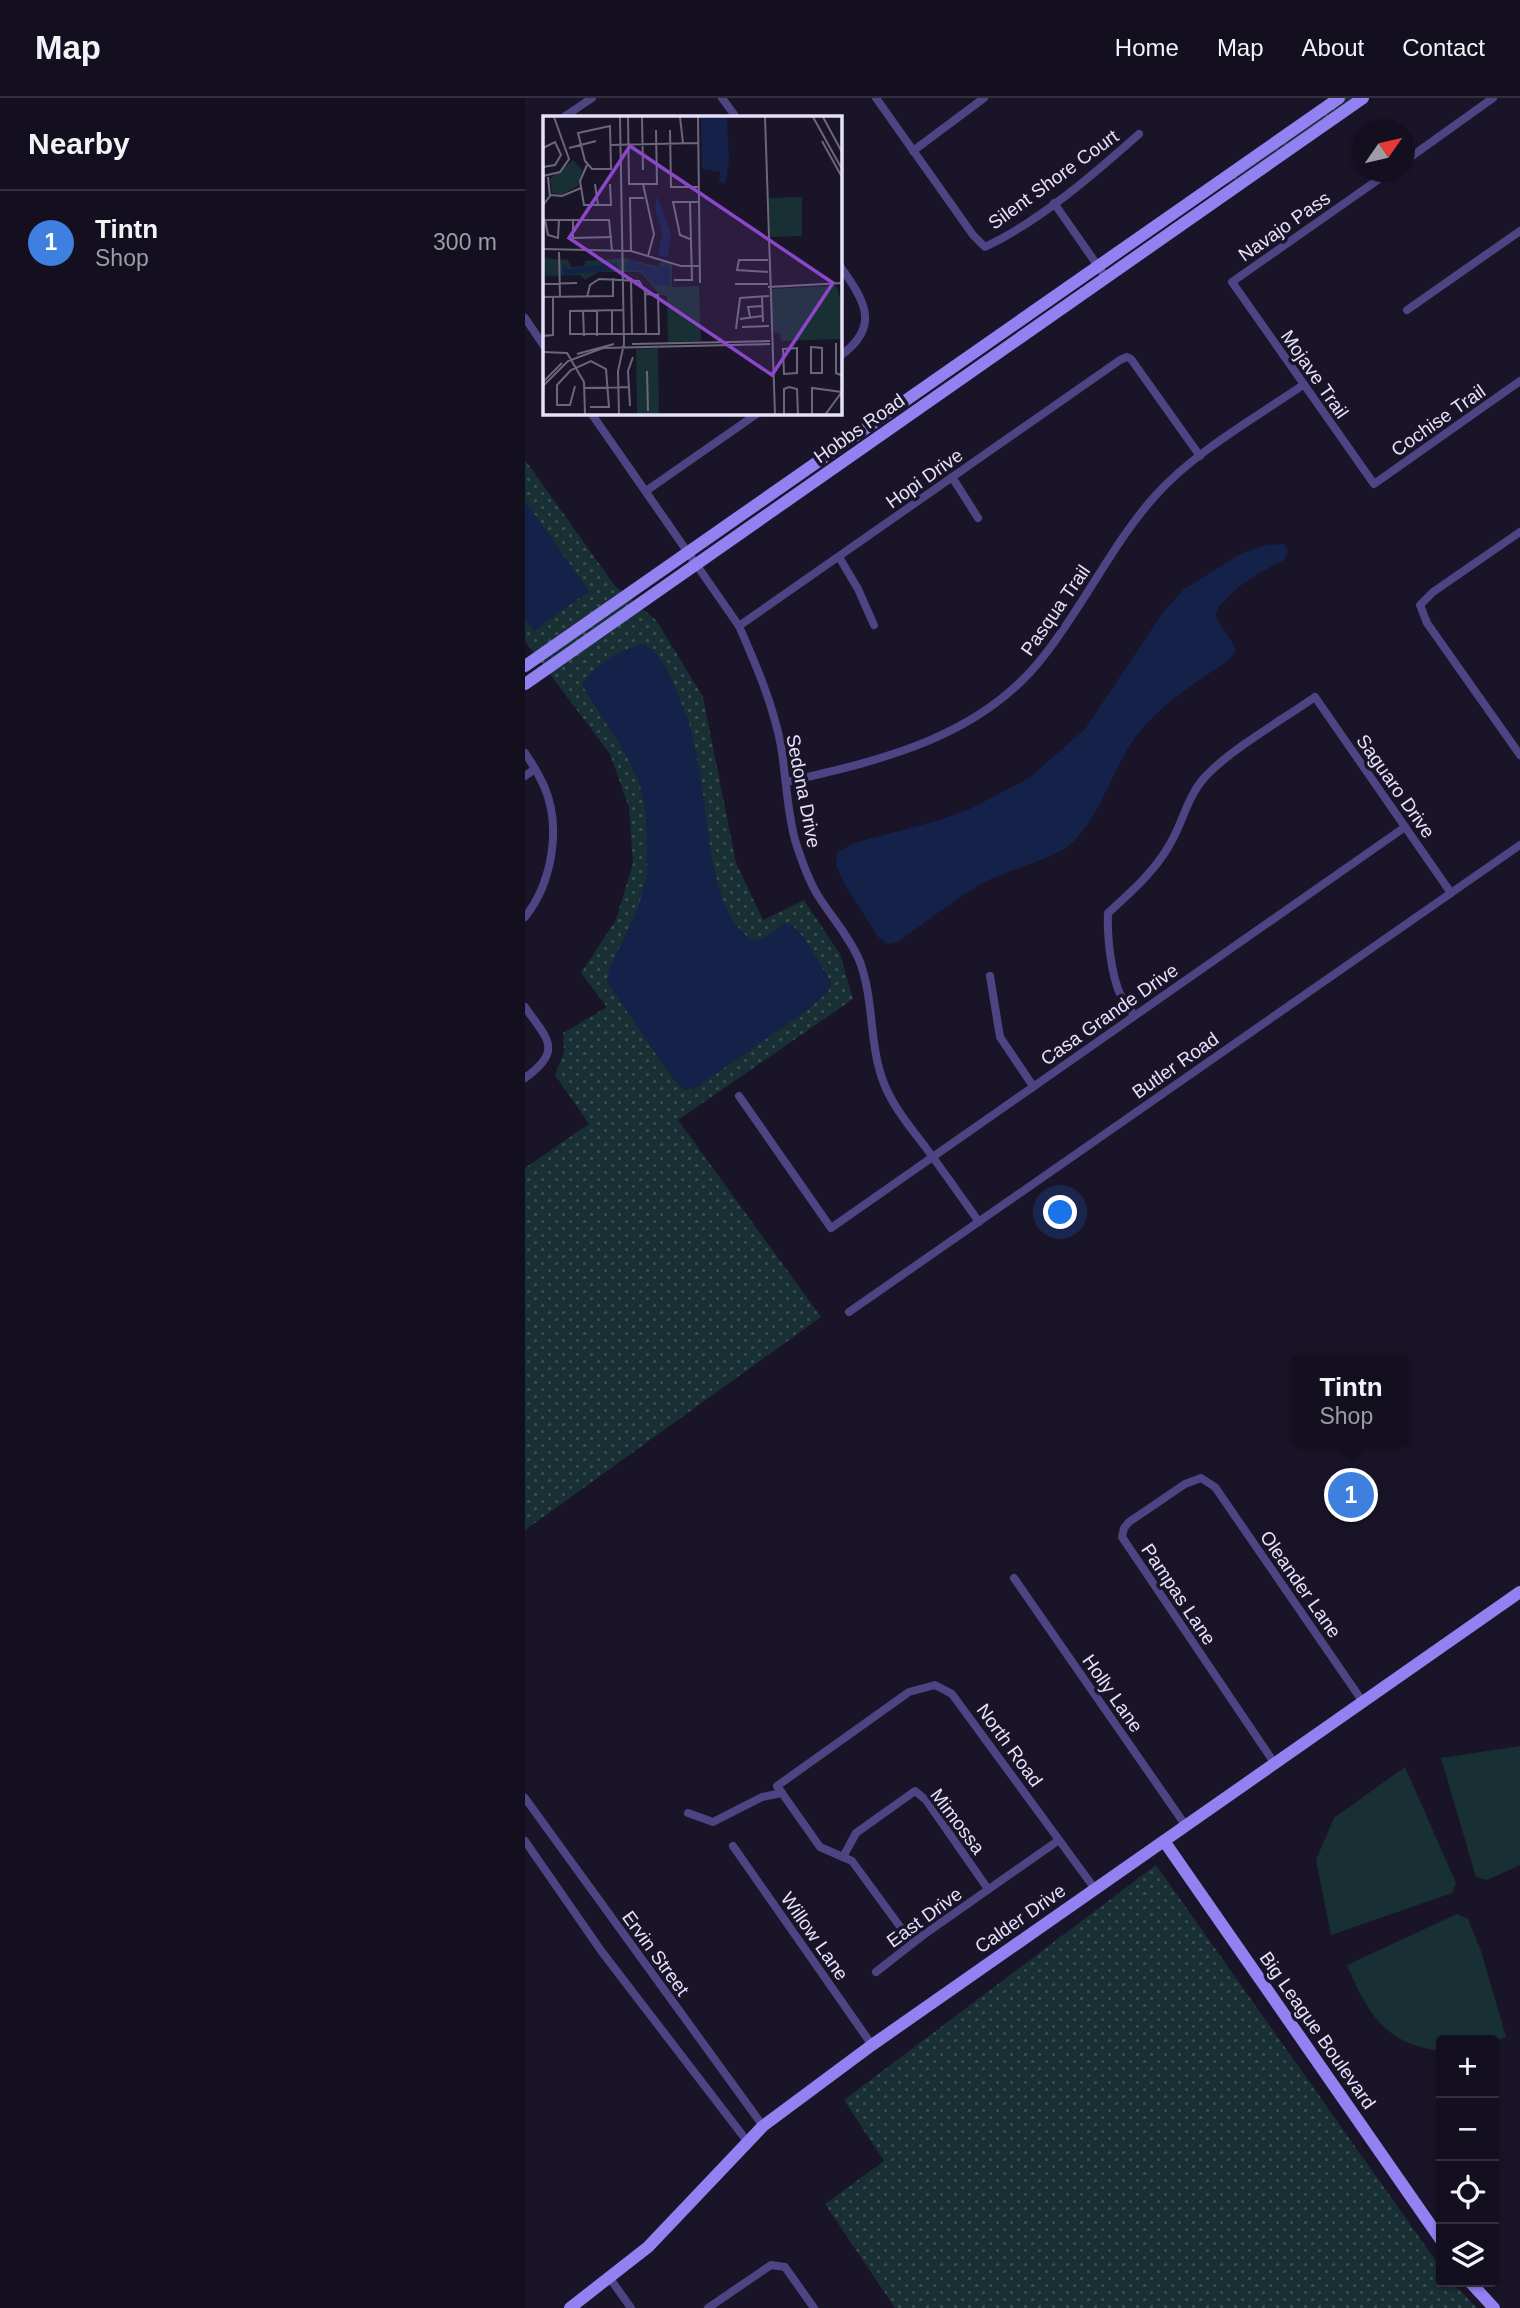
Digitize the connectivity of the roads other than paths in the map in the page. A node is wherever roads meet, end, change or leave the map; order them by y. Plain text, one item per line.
1 (592, 98) edge
2 (722, 98) edge
3 (876, 98) edge
4 (984, 98) edge
5 (1339, 98) edge
6 (1363, 98) edge
7 (1493, 98) edge
8 (565, 116) edge
9 (735, 116) edge
10 (1139, 134) dead end
11 (912, 151) junction
12 (1415, 153) edge
13 (1375, 182) edge
14 (1206, 190) junction
15 (1215, 202) junction
16 (1054, 203) junction
17 (1520, 231) edge
18 (1099, 266) junction
19 (842, 269) edge
20 (1107, 279) junction
21 (1232, 282) joint
22 (1407, 310) dead end
23 (525, 318) edge
24 (543, 345) edge
25 (842, 354) edge
26 (1520, 382) edge
27 (1303, 385) junction
28 (592, 415) edge
29 (744, 417) edge
30 (1199, 456) junction
31 (953, 477) junction
32 (1374, 484) joint
33 (646, 491) junction
34 (978, 518) dead end
35 (1519, 535) edge
36 (689, 552) junction
37 (839, 557) junction
38 (697, 564) junction
39 (874, 625) dead end
40 (739, 626) junction
41 (525, 666) edge
42 (525, 684) edge
43 (525, 753) edge
44 (1520, 755) edge
45 (535, 769) junction
46 (525, 776) edge
47 (786, 782) junction
48 (1405, 827) junction
49 (1520, 845) edge
50 (1451, 893) junction
51 (525, 916) edge
52 (990, 976) dead end
53 (525, 1007) edge
54 (1134, 1015) junction
55 (525, 1077) edge
56 (1033, 1086) junction
57 (739, 1096) dead end
58 (933, 1157) junction
59 (979, 1222) junction
60 (849, 1312) dead end
61 (1212, 1485) joint
62 (1014, 1578) dead end
63 (1520, 1592) edge
64 (1363, 1702) junction
65 (1275, 1764) junction
66 (782, 1793) junction
67 (525, 1798) edge
68 (688, 1813) dead end
69 (1186, 1826) junction
70 (1059, 1839) junction
71 (525, 1841) edge
72 (1164, 1841) junction
73 (733, 1846) dead end
74 (843, 1857) junction
75 (988, 1889) junction
76 (1095, 1889) junction
77 (922, 1936) junction
78 (876, 1972) dead end
79 (872, 2045) junction
80 (763, 2126) junction
81 (747, 2141) junction
82 (1436, 2233) edge
83 (609, 2277) junction
84 (1475, 2287) edge
85 (570, 2308) edge
86 (631, 2308) edge
87 (708, 2308) edge
88 (814, 2308) edge
89 (1495, 2308) edge

1 - 8 street
2 - 9 street
3 - 11 street
4 - 11 street
5 - 14 street, Hobbs Road
6 - 15 street, Hobbs Road
7 - 12 street
10 - 16 street, Silent Shore Court
11 - 16 street, Silent Shore Court
13 - 21 street, Navajo Pass
14 - 15 street
14 - 18 street, Hobbs Road
15 - 20 street, Hobbs Road
16 - 18 street
17 - 22 street
18 - 20 street
18 - 36 street, Hobbs Road
19 - 25 street
20 - 38 street, Hobbs Road
21 - 27 street, Mojave Trail
23 - 24 street
26 - 32 street, Cochise Trail
27 - 30 street, Pasqua Trail
27 - 32 street, Mojave Trail
28 - 33 street, Sedona Drive
29 - 33 street
30 - 31 street, Hopi Drive
30 - 47 street, Pasqua Trail
31 - 34 street
31 - 37 street, Hopi Drive
33 - 36 street, Sedona Drive
35 - 44 street
36 - 38 street, Sedona Drive
36 - 41 street, Hobbs Road
37 - 39 street
37 - 40 street, Hopi Drive
38 - 40 street, Sedona Drive
38 - 42 street, Hobbs Road
40 - 47 street, Sedona Drive
43 - 45 street
45 - 46 street
45 - 51 street
47 - 58 street, Sedona Drive
48 - 50 street, Saguaro Drive
48 - 54 street, Casa Grande Drive
48 - 54 street, Saguaro Drive
49 - 50 street, Butler Road
50 - 59 street, Butler Road
52 - 56 street
53 - 55 street
54 - 56 street, Casa Grande Drive
56 - 58 street, Casa Grande Drive
57 - 58 street, Casa Grande Drive
58 - 59 street, Sedona Drive
59 - 60 street, Butler Road
61 - 64 street, Oleander Lane
61 - 65 street, Pampas Lane
62 - 69 street, Holly Lane
63 - 64 street, Calder Drive
64 - 65 street, Calder Drive
65 - 69 street, Calder Drive
66 - 68 street
66 - 70 street, North Road
66 - 74 street
67 - 80 street, Ervin Street
69 - 72 street, Calder Drive
70 - 75 street, East Drive
70 - 76 street, North Road
71 - 81 street
72 - 76 street, Calder Drive
72 - 82 street, Big League Boulevard
73 - 79 street, Willow Lane
74 - 75 street, Mimossa
74 - 77 street
75 - 77 street, East Drive
76 - 79 street, Calder Drive
77 - 78 street, East Drive
79 - 80 street, Calder Drive
80 - 81 street, Calder Drive
81 - 83 street, Calder Drive
83 - 85 street, Calder Drive
83 - 86 street
84 - 89 street
87 - 88 street

